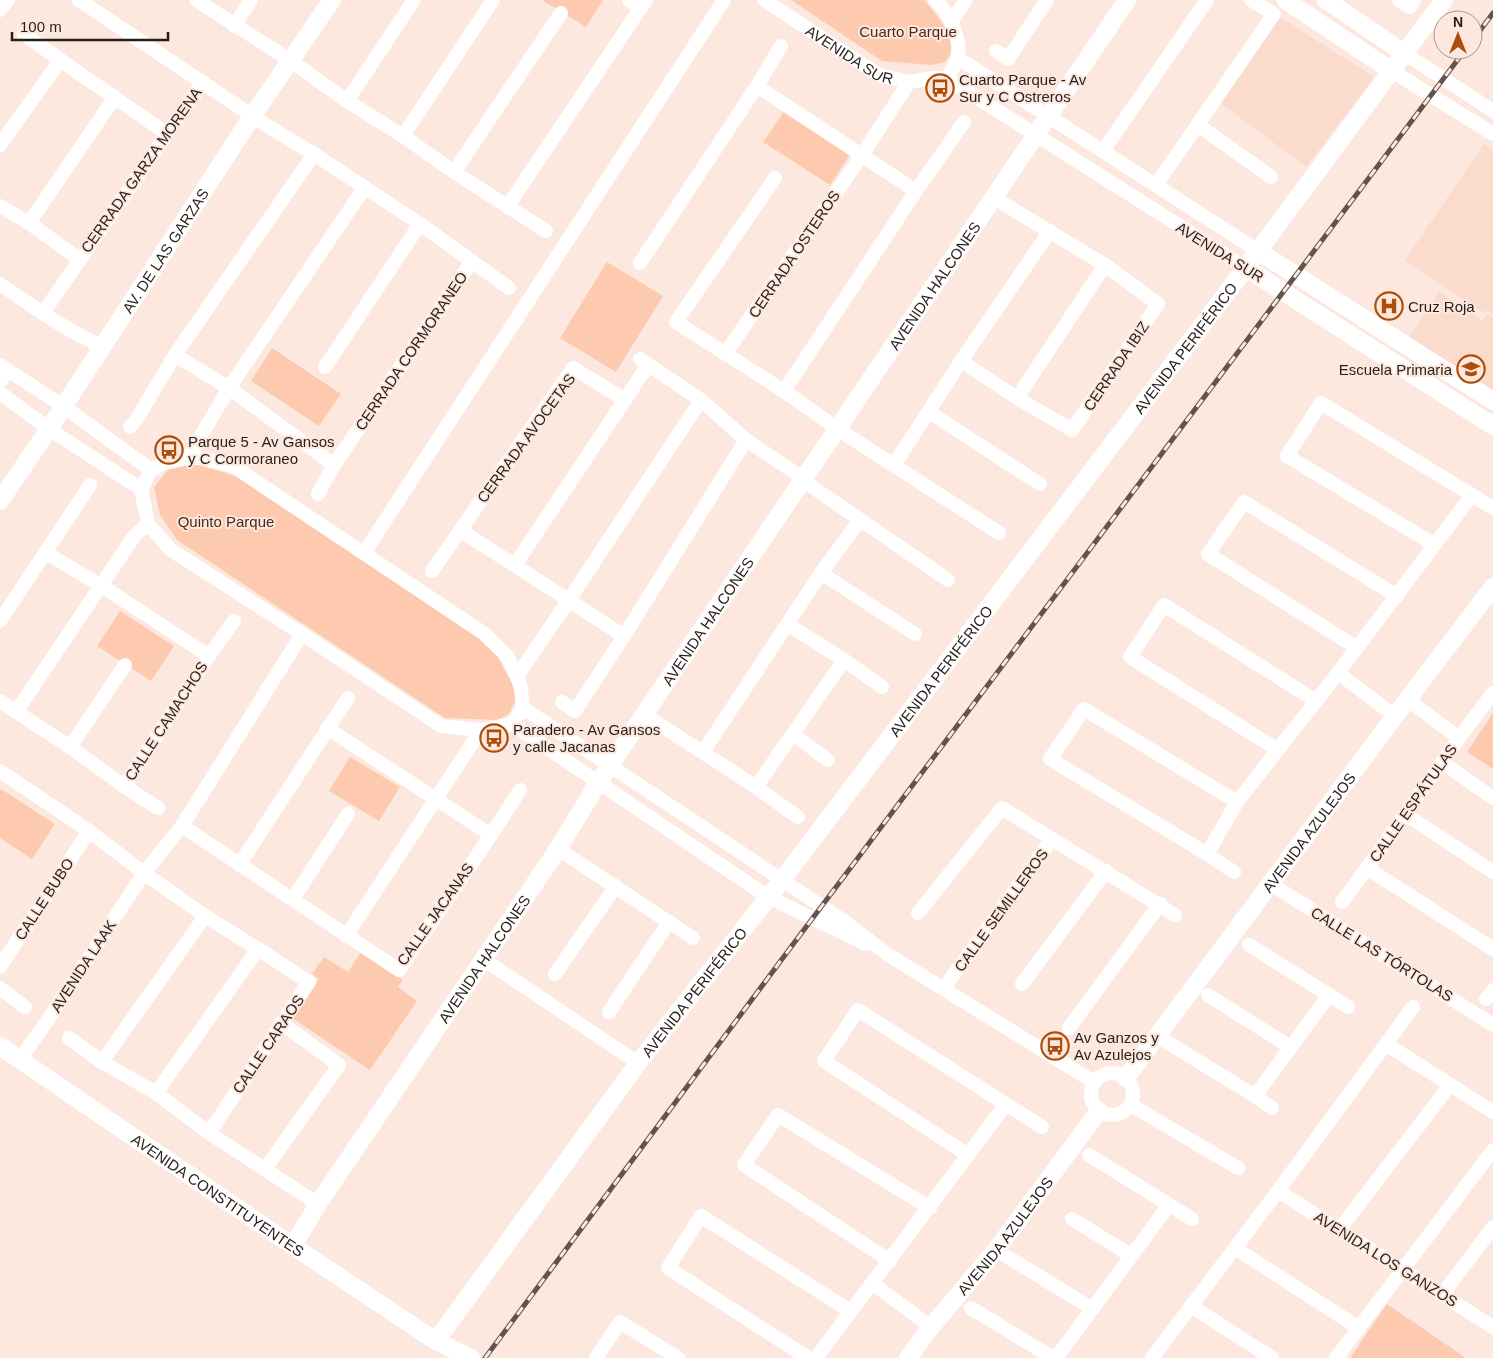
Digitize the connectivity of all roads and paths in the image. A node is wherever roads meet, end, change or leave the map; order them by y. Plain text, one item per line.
1 (8, 0) edge
2 (79, 0) edge
3 (196, 0) edge
4 (252, 0) edge
5 (332, 0) edge
6 (414, 0) edge
7 (493, 0) edge
8 (724, 0) edge
9 (764, 0) edge
10 (935, 0) edge
11 (966, 0) edge
12 (1048, 0) edge
13 (1127, 0) edge
14 (1207, 0) edge
15 (1251, 0) edge
16 (1285, 0) edge
17 (1326, 0) edge
18 (1399, 0) edge
19 (1414, 0) edge
20 (1444, 0) edge
21 (639, 3) edge
22 (0, 10) edge
23 (561, 13) dead end
24 (951, 22) junction
25 (234, 26) junction
26 (24, 34) dead end
27 (781, 46) dead end
28 (996, 51) dead end
29 (1404, 52) junction
30 (958, 58) junction
31 (60, 61) junction
32 (296, 65) junction
33 (1392, 71) junction
34 (946, 78) junction
35 (203, 82) junction
36 (757, 86) junction
37 (905, 88) junction
38 (115, 97) junction
39 (347, 101) junction
40 (1493, 111) edge
41 (249, 112) junction
42 (1048, 116) junction
43 (964, 122) dead end
44 (1198, 125) junction
45 (166, 133) junction
46 (1493, 134) edge
47 (1037, 135) junction
48 (2, 136) edge
49 (403, 136) junction
50 (1103, 152) junction
51 (314, 154) junction
52 (862, 154) junction
53 (454, 172) junction
54 (1271, 177) dead end
55 (775, 178) dead end
56 (1156, 185) junction
57 (365, 187) junction
58 (916, 191) junction
59 (999, 201) junction
60 (0, 206) edge
61 (507, 206) junction
62 (29, 224) junction
63 (420, 224) junction
64 (1050, 231) junction
65 (546, 232) dead end
66 (1258, 251) junction
67 (80, 259) junction
68 (472, 261) junction
69 (640, 263) dead end
70 (1105, 265) junction
71 (1246, 268) junction
72 (0, 284) edge
73 (509, 288) dead end
74 (43, 313) junction
75 (1366, 320) junction
76 (1355, 338) junction
77 (97, 344) junction
78 (725, 354) junction
79 (175, 355) junction
80 (961, 361) junction
81 (325, 367) dead end
82 (3, 372) edge
83 (229, 388) junction
84 (784, 391) junction
85 (0, 393) edge
86 (1017, 398) junction
87 (625, 400) junction
88 (701, 400) junction
89 (1493, 401) edge
90 (63, 406) junction
91 (929, 412) junction
92 (1493, 426) edge
93 (130, 427) dead end
94 (836, 428) junction
95 (48, 429) junction
96 (746, 440) junction
97 (188, 458) junction
98 (334, 465) junction
99 (894, 465) junction
100 (151, 470) junction
101 (804, 480) junction
102 (1040, 484) dead end
103 (90, 485) dead end
104 (141, 489) junction
105 (318, 494) dead end
106 (1472, 495) junction
107 (0, 501) edge
108 (1493, 508) edge
109 (860, 520) junction
110 (148, 524) junction
111 (460, 530) junction
112 (1000, 533) dead end
113 (1435, 545) junction
114 (46, 553) junction
115 (364, 553) junction
116 (515, 565) junction
117 (432, 571) dead end
118 (821, 573) junction
119 (948, 580) dead end
120 (100, 585) junction
121 (1493, 588) edge
122 (1396, 596) junction
123 (569, 600) junction
124 (0, 621) edge
125 (234, 621) dead end
126 (787, 624) junction
127 (302, 634) junction
128 (914, 634) dead end
129 (624, 636) junction
130 (1357, 648) junction
131 (209, 656) junction
132 (844, 660) junction
133 (125, 665) dead end
134 (1338, 673) junction
135 (517, 676) junction
136 (882, 687) dead end
137 (1493, 693) edge
138 (348, 698) dead end
139 (1408, 700) junction
140 (1316, 701) junction
141 (0, 702) edge
142 (562, 702) dead end
143 (523, 708) junction
144 (1388, 711) junction
145 (16, 712) junction
146 (645, 715) junction
147 (512, 724) junction
148 (327, 728) junction
149 (481, 730) junction
150 (793, 734) junction
151 (1459, 738) junction
152 (70, 747) junction
153 (1278, 750) junction
154 (703, 752) junction
155 (828, 760) dead end
156 (1442, 762) junction
157 (611, 765) junction
158 (0, 771) edge
159 (598, 783) junction
160 (124, 786) junction
161 (756, 786) junction
162 (520, 790) dead end
163 (1493, 798) edge
164 (436, 799) junction
165 (1237, 802) junction
166 (158, 808) dead end
167 (348, 814) dead end
168 (1405, 814) junction
169 (798, 817) dead end
170 (182, 826) junction
171 (89, 830) junction
172 (491, 835) junction
173 (1052, 839) junction
174 (558, 848) junction
175 (1207, 854) junction
176 (239, 865) junction
177 (1367, 868) junction
178 (1106, 871) junction
179 (1234, 872) dead end
180 (1493, 872) edge
181 (144, 873) junction
182 (782, 880) junction
183 (1271, 884) junction
184 (616, 886) junction
185 (768, 897) junction
186 (293, 899) junction
187 (814, 902) junction
188 (1342, 902) dead end
189 (1160, 904) junction
190 (918, 913) dead end
191 (804, 914) junction
192 (1176, 915) dead end
193 (204, 916) junction
194 (669, 922) junction
195 (841, 926) junction
196 (346, 936) junction
197 (692, 938) dead end
198 (1248, 945) dead end
199 (258, 949) junction
200 (1493, 949) edge
201 (483, 959) junction
202 (0, 968) edge
203 (555, 974) dead end
204 (1022, 984) dead end
205 (0, 988) edge
206 (944, 988) junction
207 (1208, 995) dead end
208 (1329, 995) junction
209 (25, 1007) dead end
210 (1348, 1007) dead end
211 (1413, 1007) dead end
212 (609, 1012) dead end
213 (281, 1023) junction
214 (1493, 1025) edge
215 (1069, 1028) dead end
216 (1156, 1037) junction
217 (69, 1038) dead end
218 (1386, 1044) junction
219 (0, 1046) edge
220 (1290, 1047) junction
221 (20, 1059) junction
222 (102, 1062) junction
223 (638, 1063) junction
224 (1126, 1078) junction
225 (1094, 1082) junction
226 (1450, 1085) junction
227 (156, 1093) junction
228 (1255, 1096) junction
229 (1006, 1104) junction
230 (1130, 1105) junction
231 (1272, 1108) dead end
232 (1099, 1111) junction
233 (1493, 1112) edge
234 (1042, 1126) dead end
235 (209, 1133) junction
236 (1493, 1150) edge
237 (968, 1155) junction
238 (1089, 1155) dead end
239 (1238, 1168) dead end
240 (265, 1169) junction
241 (1278, 1191) junction
242 (314, 1201) junction
243 (1169, 1205) junction
244 (930, 1208) junction
245 (1072, 1219) dead end
246 (1192, 1219) dead end
247 (1493, 1227) edge
248 (1340, 1230) junction
249 (293, 1246) junction
250 (1235, 1248) junction
251 (996, 1250) junction
252 (1132, 1256) junction
253 (890, 1261) junction
254 (1402, 1270) junction
255 (872, 1283) junction
256 (1442, 1295) junction
257 (1191, 1306) junction
258 (971, 1308) dead end
259 (1093, 1309) junction
260 (850, 1312) junction
261 (925, 1323) junction
262 (1493, 1327) edge
263 (1359, 1328) junction
264 (436, 1341) junction
265 (471, 1358) edge
266 (596, 1358) edge
267 (678, 1358) edge
268 (808, 1358) edge
269 (816, 1358) edge
270 (908, 1358) edge
271 (1054, 1358) edge
272 (1152, 1358) edge
273 (1272, 1358) edge
274 (1336, 1358) edge

1 - 22 street
2 - 35 street, CERRADA GARZA MORENA
3 - 25 street
4 - 25 street
5 - 32 main road, AV. DE LAS GARZAS
6 - 39 street
7 - 49 street
8 - 115 street
9 - 37 street, AVENIDA SUR
10 - 24 street
11 - 24 street
12 - 28 street
13 - 42 main road, AVENIDA HALCONES
14 - 50 street
15 - 44 street
16 - 33 main road
17 - 29 main road
18 - 19 street
20 - 29 main road, AVENIDA PERIFÉRICO
21 - 61 street
23 - 53 street
24 - 30 street
25 - 32 street
26 - 31 street
27 - 36 street
29 - 33 main road, AVENIDA PERIFÉRICO
29 - 40 street
30 - 34 street
30 - 42 street, AVENIDA SUR
31 - 38 street
31 - 48 street
32 - 39 street
32 - 41 main road, AV. DE LAS GARZAS
33 - 46 street
33 - 66 main road, AVENIDA PERIFÉRICO
34 - 37 street, AVENIDA SUR
34 - 47 street, AVENIDA SUR
35 - 41 street, CERRADA GARZA MORENA
35 - 45 street, CERRADA GARZA MORENA
36 - 52 street
36 - 69 street
37 - 52 street, CERRADA OSTEROS
38 - 45 street
38 - 62 street
39 - 49 street
41 - 51 street, CERRADA CORMORANEO
41 - 77 main road, AV. DE LAS GARZAS
42 - 47 main road, AVENIDA HALCONES
42 - 50 street, AVENIDA SUR
43 - 58 street
44 - 54 street
44 - 56 street
45 - 67 street, CERRADA GARZA MORENA
47 - 59 main road, AVENIDA HALCONES
47 - 71 street, AVENIDA SUR
49 - 53 street
50 - 56 street, AVENIDA SUR
51 - 57 street, CERRADA CORMORANEO
51 - 79 street
52 - 58 street
52 - 78 street, CERRADA OSTEROS
53 - 61 street
55 - 78 street
56 - 66 street, AVENIDA SUR
57 - 63 street, CERRADA CORMORANEO
57 - 83 street
58 - 84 street
59 - 64 street, CERRADA IBIZ
59 - 94 main road, AVENIDA HALCONES
60 - 62 street, CERRADA GARZA MORENA
61 - 65 street
62 - 67 street, CERRADA GARZA MORENA
63 - 68 street, CERRADA CORMORANEO
63 - 81 street
64 - 70 street, CERRADA IBIZ
64 - 80 street
66 - 71 main road, AVENIDA PERIFÉRICO
66 - 75 main road, AVENIDA SUR
67 - 74 street, CERRADA GARZA MORENA
68 - 73 street, CERRADA CORMORANEO
68 - 98 street, CERRADA CORMORANEO
70 - 86 street
70 - 86 street, CERRADA IBIZ
71 - 76 main road, AVENIDA SUR
71 - 182 main road, AVENIDA PERIFÉRICO
72 - 74 street
74 - 77 street
75 - 76 main road
75 - 89 main road, AVENIDA SUR
76 - 92 main road, AVENIDA SUR
77 - 90 main road, AV. DE LAS GARZAS
78 - 84 street
79 - 83 street
79 - 93 street
80 - 86 street, CERRADA IBIZ
80 - 91 street
82 - 90 street
83 - 97 street
83 - 98 street
84 - 94 street
85 - 95 street
87 - 88 street
87 - 111 street, CERRADA AVOCETAS
87 - 116 street
88 - 96 street
88 - 123 street
90 - 95 main road, AV. DE LAS GARZAS
90 - 100 street
91 - 99 street
91 - 102 street
94 - 99 street
94 - 101 main road, AVENIDA HALCONES
95 - 104 street
95 - 107 main road, AV. DE LAS GARZAS
96 - 101 street
96 - 129 street
97 - 100 street
97 - 115 street
98 - 105 street, CERRADA CORMORANEO
99 - 112 street
100 - 104 street
101 - 109 street
101 - 146 main road, AVENIDA HALCONES
103 - 114 street
104 - 110 street
106 - 108 street
106 - 113 street
106 - 113 street
109 - 118 street
109 - 119 street
110 - 120 street
110 - 127 street
111 - 116 street
111 - 117 street, CERRADA AVOCETAS
113 - 122 street
114 - 120 street, CALLE CAMACHOS
114 - 124 street
115 - 135 street
116 - 123 street
118 - 126 street
118 - 128 street
120 - 131 street, CALLE CAMACHOS
120 - 145 street
121 - 139 main road, AVENIDA AZULEJOS
122 - 130 street
122 - 130 street
123 - 129 street
123 - 135 street
125 - 131 street, CALLE CAMACHOS
126 - 132 street
126 - 154 street
127 - 149 street
127 - 170 street, AVENIDA LAAK
129 - 142 street
130 - 134 street
131 - 160 street, CALLE CAMACHOS
132 - 136 street
132 - 150 street
133 - 152 street
134 - 140 street
134 - 144 street
135 - 143 street
137 - 151 street, CALLE ESPÁTULAS
138 - 148 street
139 - 144 main road, AVENIDA AZULEJOS
139 - 151 street, CALLE ESPÁTULAS
140 - 153 street
140 - 153 street
141 - 145 street
143 - 147 street
143 - 157 street
144 - 183 main road, AVENIDA AZULEJOS
145 - 152 street
146 - 154 street
146 - 157 main road, AVENIDA HALCONES
147 - 149 street
147 - 159 street
148 - 164 street
148 - 176 street
149 - 164 street
150 - 155 street
150 - 161 street
151 - 156 street, CALLE ESPÁTULAS
152 - 160 street
153 - 165 street
154 - 161 street
156 - 163 street
156 - 168 street, CALLE ESPÁTULAS
157 - 159 main road, AVENIDA HALCONES
157 - 182 street
158 - 171 street
159 - 174 main road, AVENIDA HALCONES
159 - 185 street
160 - 166 street
161 - 169 street
162 - 172 street, CALLE JACANAS
164 - 172 street
164 - 196 street
165 - 175 street
165 - 175 street
167 - 186 street
168 - 177 street, CALLE ESPÁTULAS
168 - 180 street
170 - 176 street, CALLE JACANAS
170 - 181 street, AVENIDA LAAK
171 - 181 street
171 - 202 street, CALLE BUBO
172 - 196 street, CALLE JACANAS
173 - 178 street, CALLE SEMILLEROS
173 - 190 street
173 - 206 street, CALLE SEMILLEROS
174 - 184 street
174 - 201 main road, AVENIDA HALCONES
175 - 179 street
176 - 186 street, CALLE JACANAS
177 - 188 street
177 - 200 street, CALLE ESPÁTULAS
178 - 189 street, CALLE SEMILLEROS
178 - 204 street
181 - 193 street, CALLE CARAOS
181 - 221 street, AVENIDA LAAK
182 - 185 main road, AVENIDA PERIFÉRICO
182 - 187 street
183 - 214 street, CALLE LAS TÓRTOLAS
183 - 216 main road, AVENIDA AZULEJOS
184 - 194 street
184 - 203 street
185 - 191 street
185 - 223 main road, AVENIDA PERIFÉRICO
186 - 196 street, CALLE JACANAS
187 - 191 street
187 - 195 street
189 - 192 street, CALLE SEMILLEROS
189 - 215 street
191 - 195 street
193 - 199 street, CALLE CARAOS
193 - 222 street
194 - 197 street
194 - 212 street
195 - 206 street
198 - 208 street
199 - 213 street, CALLE CARAOS
199 - 227 street
201 - 223 street
201 - 242 main road, AVENIDA HALCONES
205 - 209 street
206 - 225 street
207 - 220 street
208 - 210 street
208 - 220 street
211 - 218 street
213 - 235 street, CALLE CARAOS
213 - 240 street
216 - 224 main road, AVENIDA AZULEJOS
216 - 228 street
217 - 222 street
218 - 226 street
218 - 241 street
219 - 221 main road, AVENIDA CONSTITUYENTES
220 - 228 street
221 - 249 main road, AVENIDA CONSTITUYENTES
222 - 227 street
223 - 264 main road, AVENIDA PERIFÉRICO
224 - 225 street
224 - 230 street
225 - 232 street
226 - 233 street
226 - 248 street
227 - 235 street
228 - 231 street
229 - 234 street
229 - 237 street
229 - 237 street
230 - 232 street
230 - 239 street
232 - 251 main road, AVENIDA AZULEJOS
235 - 240 street
236 - 254 street
237 - 244 street
238 - 243 street
240 - 242 street
241 - 248 street, AVENIDA LOS GANZOS
241 - 250 street
242 - 249 main road, AVENIDA HALCONES
243 - 246 street
243 - 252 street
244 - 253 street
244 - 253 street
245 - 252 street
247 - 256 street
248 - 254 street, AVENIDA LOS GANZOS
249 - 264 main road, AVENIDA CONSTITUYENTES
250 - 257 street
250 - 263 street
251 - 259 street
251 - 261 main road, AVENIDA AZULEJOS
252 - 259 street
253 - 255 street
254 - 256 street, AVENIDA LOS GANZOS
254 - 263 street
255 - 260 street
255 - 261 street
256 - 262 street, AVENIDA LOS GANZOS
257 - 272 street
257 - 273 street
258 - 271 street
259 - 271 street
260 - 268 street
260 - 269 street
261 - 270 main road, AVENIDA AZULEJOS
263 - 274 street
264 - 265 main road, AVENIDA CONSTITUYENTES
266 - 267 street

